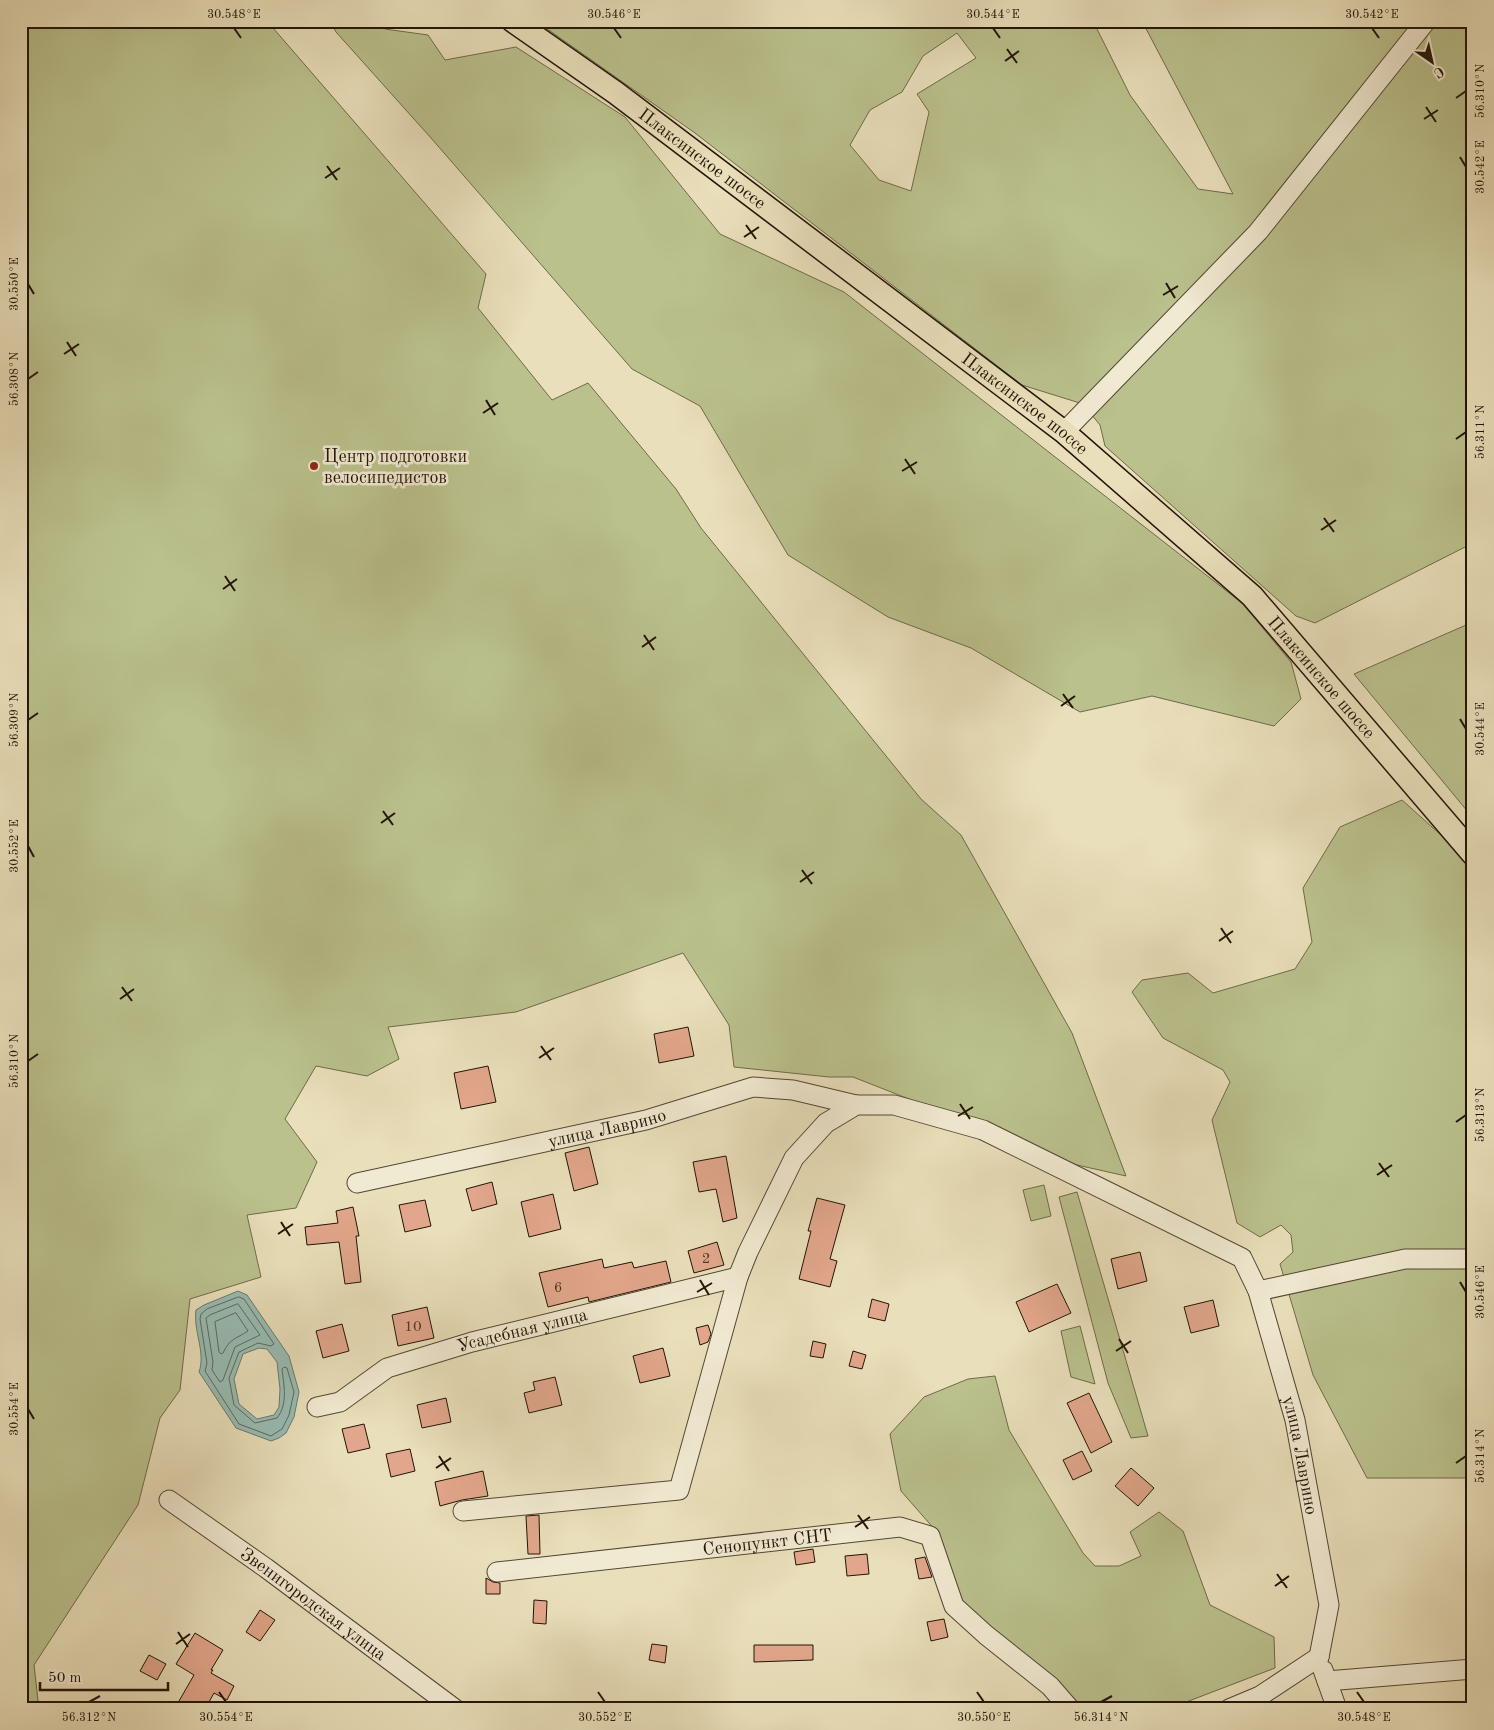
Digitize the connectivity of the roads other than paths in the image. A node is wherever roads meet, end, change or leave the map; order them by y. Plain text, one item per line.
1 (514, 21) edge
2 (1426, 21) edge
3 (1064, 432) junction
4 (1473, 854) edge
5 (856, 1105) junction
6 (357, 1183) dead end
7 (1473, 1259) edge
8 (738, 1277) junction
9 (1258, 1291) junction
10 (317, 1407) dead end
11 (169, 1500) dead end
12 (463, 1511) dead end
13 (496, 1572) dead end
14 (1319, 1657) junction
15 (1473, 1669) edge
16 (1327, 1682) junction
17 (455, 1709) edge
18 (1070, 1709) edge
19 (1229, 1709) edge
20 (1337, 1709) edge

1 - 3 main road, Плаксинское шоссе
2 - 3 street
3 - 4 main road, Плаксинское шоссе
5 - 6 street, улица Лаврино
5 - 8 street
5 - 9 street, улица Лаврино
7 - 9 street
8 - 10 street, Усадебная улица
8 - 12 street
9 - 14 street, улица Лаврино
11 - 17 street, Звенигородская улица
13 - 18 street, Сенопункт СНТ
14 - 16 street
14 - 19 street
15 - 16 street
16 - 20 street

